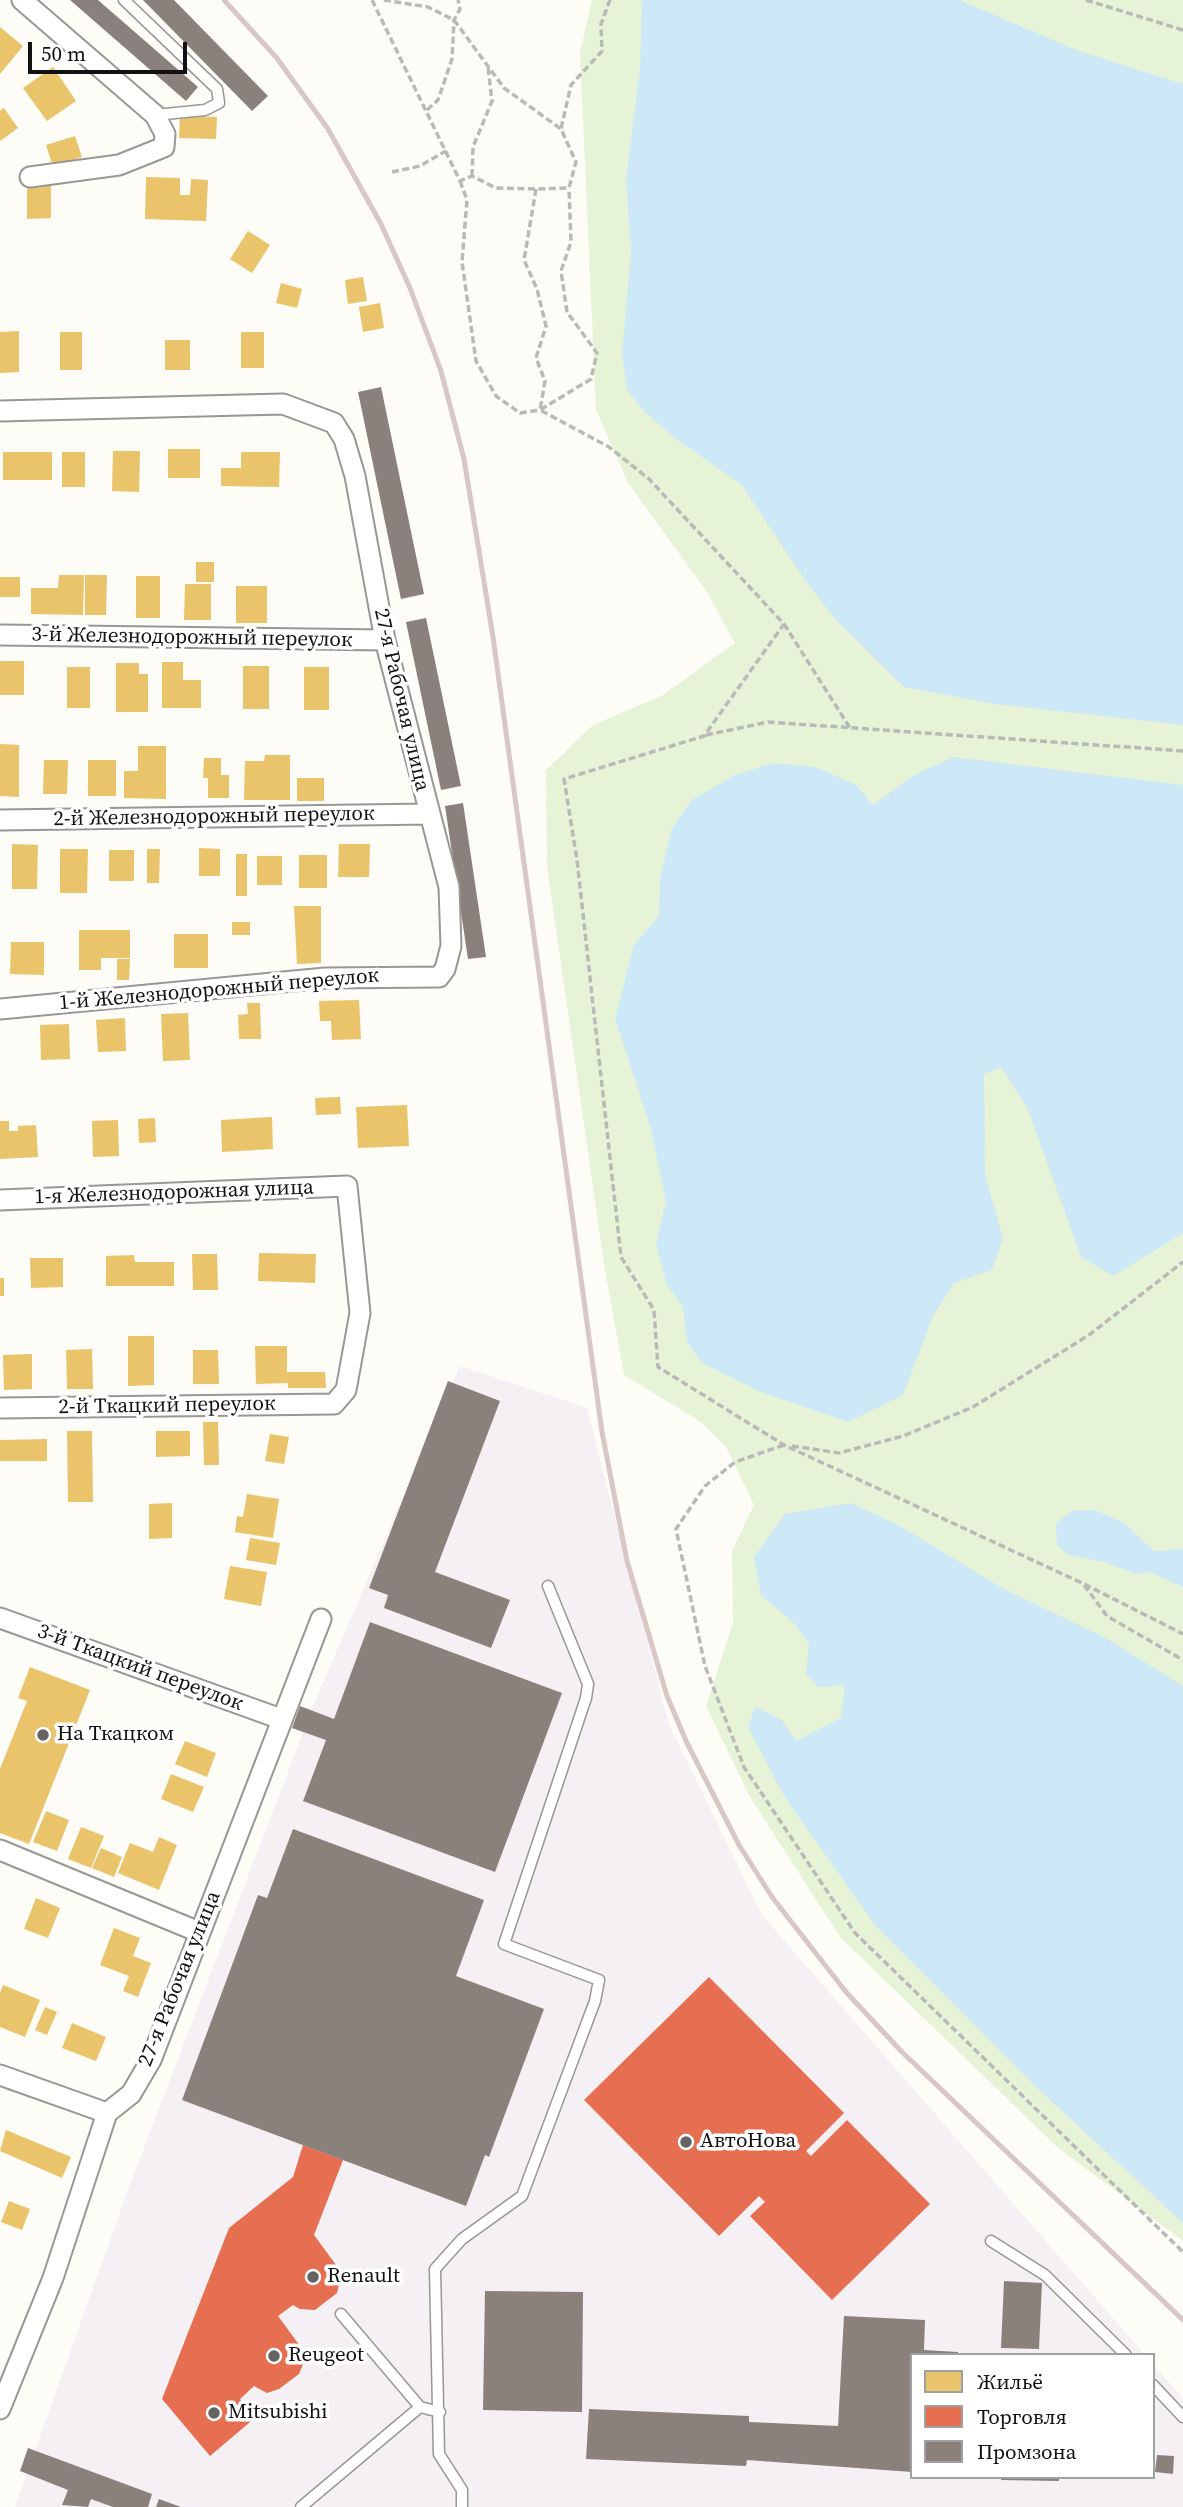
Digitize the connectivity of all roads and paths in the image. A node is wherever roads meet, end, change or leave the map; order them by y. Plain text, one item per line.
1 (22, 0) edge
2 (124, 0) edge
3 (372, 0) edge
4 (384, 0) edge
5 (458, 0) edge
6 (610, 0) edge
7 (1086, 0) edge
8 (454, 20) junction
9 (1183, 30) edge
10 (488, 65) junction
11 (427, 110) junction
12 (155, 114) junction
13 (561, 129) junction
14 (446, 151) junction
15 (392, 172) dead end
16 (472, 176) junction
17 (30, 177) dead end
18 (460, 181) junction
19 (569, 188) junction
20 (536, 189) junction
21 (540, 410) junction
22 (0, 411) edge
23 (784, 624) junction
24 (0, 635) edge
25 (385, 640) junction
26 (850, 728) junction
27 (704, 736) junction
28 (1183, 751) edge
29 (429, 814) junction
30 (0, 820) edge
31 (439, 977) joint
32 (0, 1009) edge
33 (0, 1200) edge
34 (1183, 1262) edge
35 (334, 1404) joint
36 (0, 1408) edge
37 (784, 1445) junction
38 (1082, 1583) junction
39 (548, 1586) dead end
40 (0, 1618) edge
41 (320, 1619) dead end
42 (1183, 1634) edge
43 (1183, 1660) edge
44 (281, 1719) junction
45 (0, 1850) edge
46 (199, 1932) junction
47 (0, 2075) edge
48 (107, 2113) junction
49 (991, 2241) dead end
50 (1183, 2252) edge
51 (341, 2314) dead end
52 (1124, 2353) edge
53 (1155, 2387) edge
54 (420, 2407) junction
55 (0, 2409) edge
56 (440, 2412) junction
57 (1183, 2417) edge
58 (301, 2507) edge
59 (463, 2507) edge

1 - 12 street
2 - 12 lane
3 - 11 path
4 - 8 path
5 - 8 path
6 - 13 path
7 - 9 path
8 - 10 path
8 - 11 path
10 - 13 path
10 - 16 path
11 - 14 path
12 - 17 street
13 - 19 path
14 - 15 path
14 - 18 path
16 - 18 path
16 - 20 path
18 - 21 path
19 - 20 path
19 - 21 path
20 - 21 path
21 - 23 path
22 - 25 street, 27-я Рабочая улица
23 - 26 path
23 - 27 path
24 - 25 street, 3-й Железнодорожный переулок
25 - 29 street, 27-я Рабочая улица
26 - 27 path
26 - 28 path
27 - 37 path
29 - 30 street, 2-й Железнодорожный переулок
29 - 31 street, 27-я Рабочая улица
31 - 32 street, 1-й Железнодорожный переулок
33 - 35 street, 1-я Железнодорожная улица
34 - 37 path
35 - 36 street, 2-й Ткацкий переулок
37 - 38 path
37 - 50 path
38 - 42 path
38 - 43 path
39 - 56 lane
40 - 44 street, 3-й Ткацкий переулок
41 - 44 street, 27-я Рабочая улица
44 - 46 street, 27-я Рабочая улица
45 - 46 street
46 - 48 street, 27-я Рабочая улица
47 - 48 street
48 - 55 street
49 - 52 lane
51 - 54 lane
53 - 57 lane
54 - 56 lane
54 - 58 lane
56 - 59 lane

